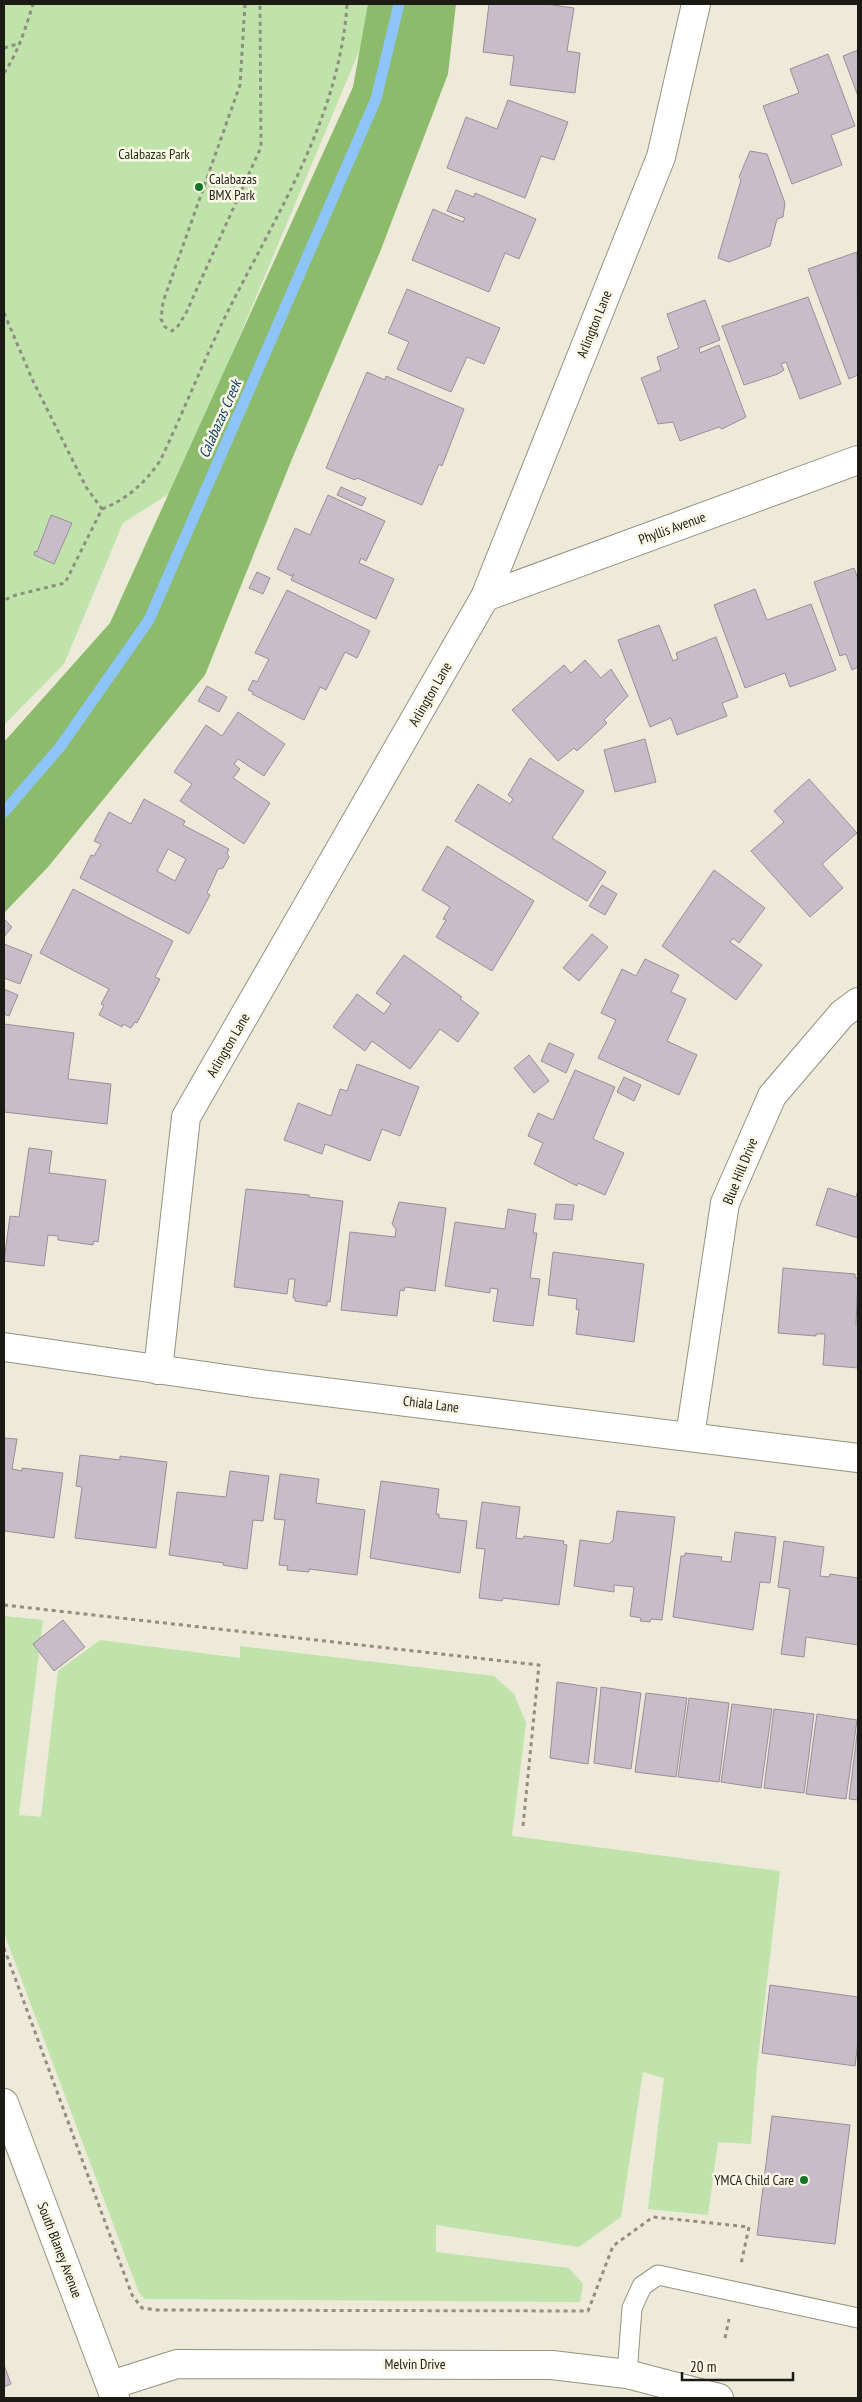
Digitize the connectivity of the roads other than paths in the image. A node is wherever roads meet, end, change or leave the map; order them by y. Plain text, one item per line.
1 (696, 4) edge
2 (858, 460) edge
3 (485, 597) junction
4 (858, 1002) edge
5 (4, 1347) edge
6 (158, 1370) junction
7 (690, 1436) junction
8 (858, 1458) edge
9 (4, 2103) edge
10 (858, 2318) edge
11 (628, 2386) edge
12 (113, 2392) edge
13 (719, 2398) edge

1 - 3 street, Arlington Lane
2 - 3 street, Phyllis Avenue
3 - 6 street, Arlington Lane
4 - 7 street, Blue Hill Drive
5 - 6 street, Chiala Lane
6 - 7 street, Chiala Lane
7 - 8 street, Chiala Lane
9 - 12 street, South Blaney Avenue
10 - 11 lane
11 - 12 street, Melvin Drive
11 - 13 street, Melvin Drive

